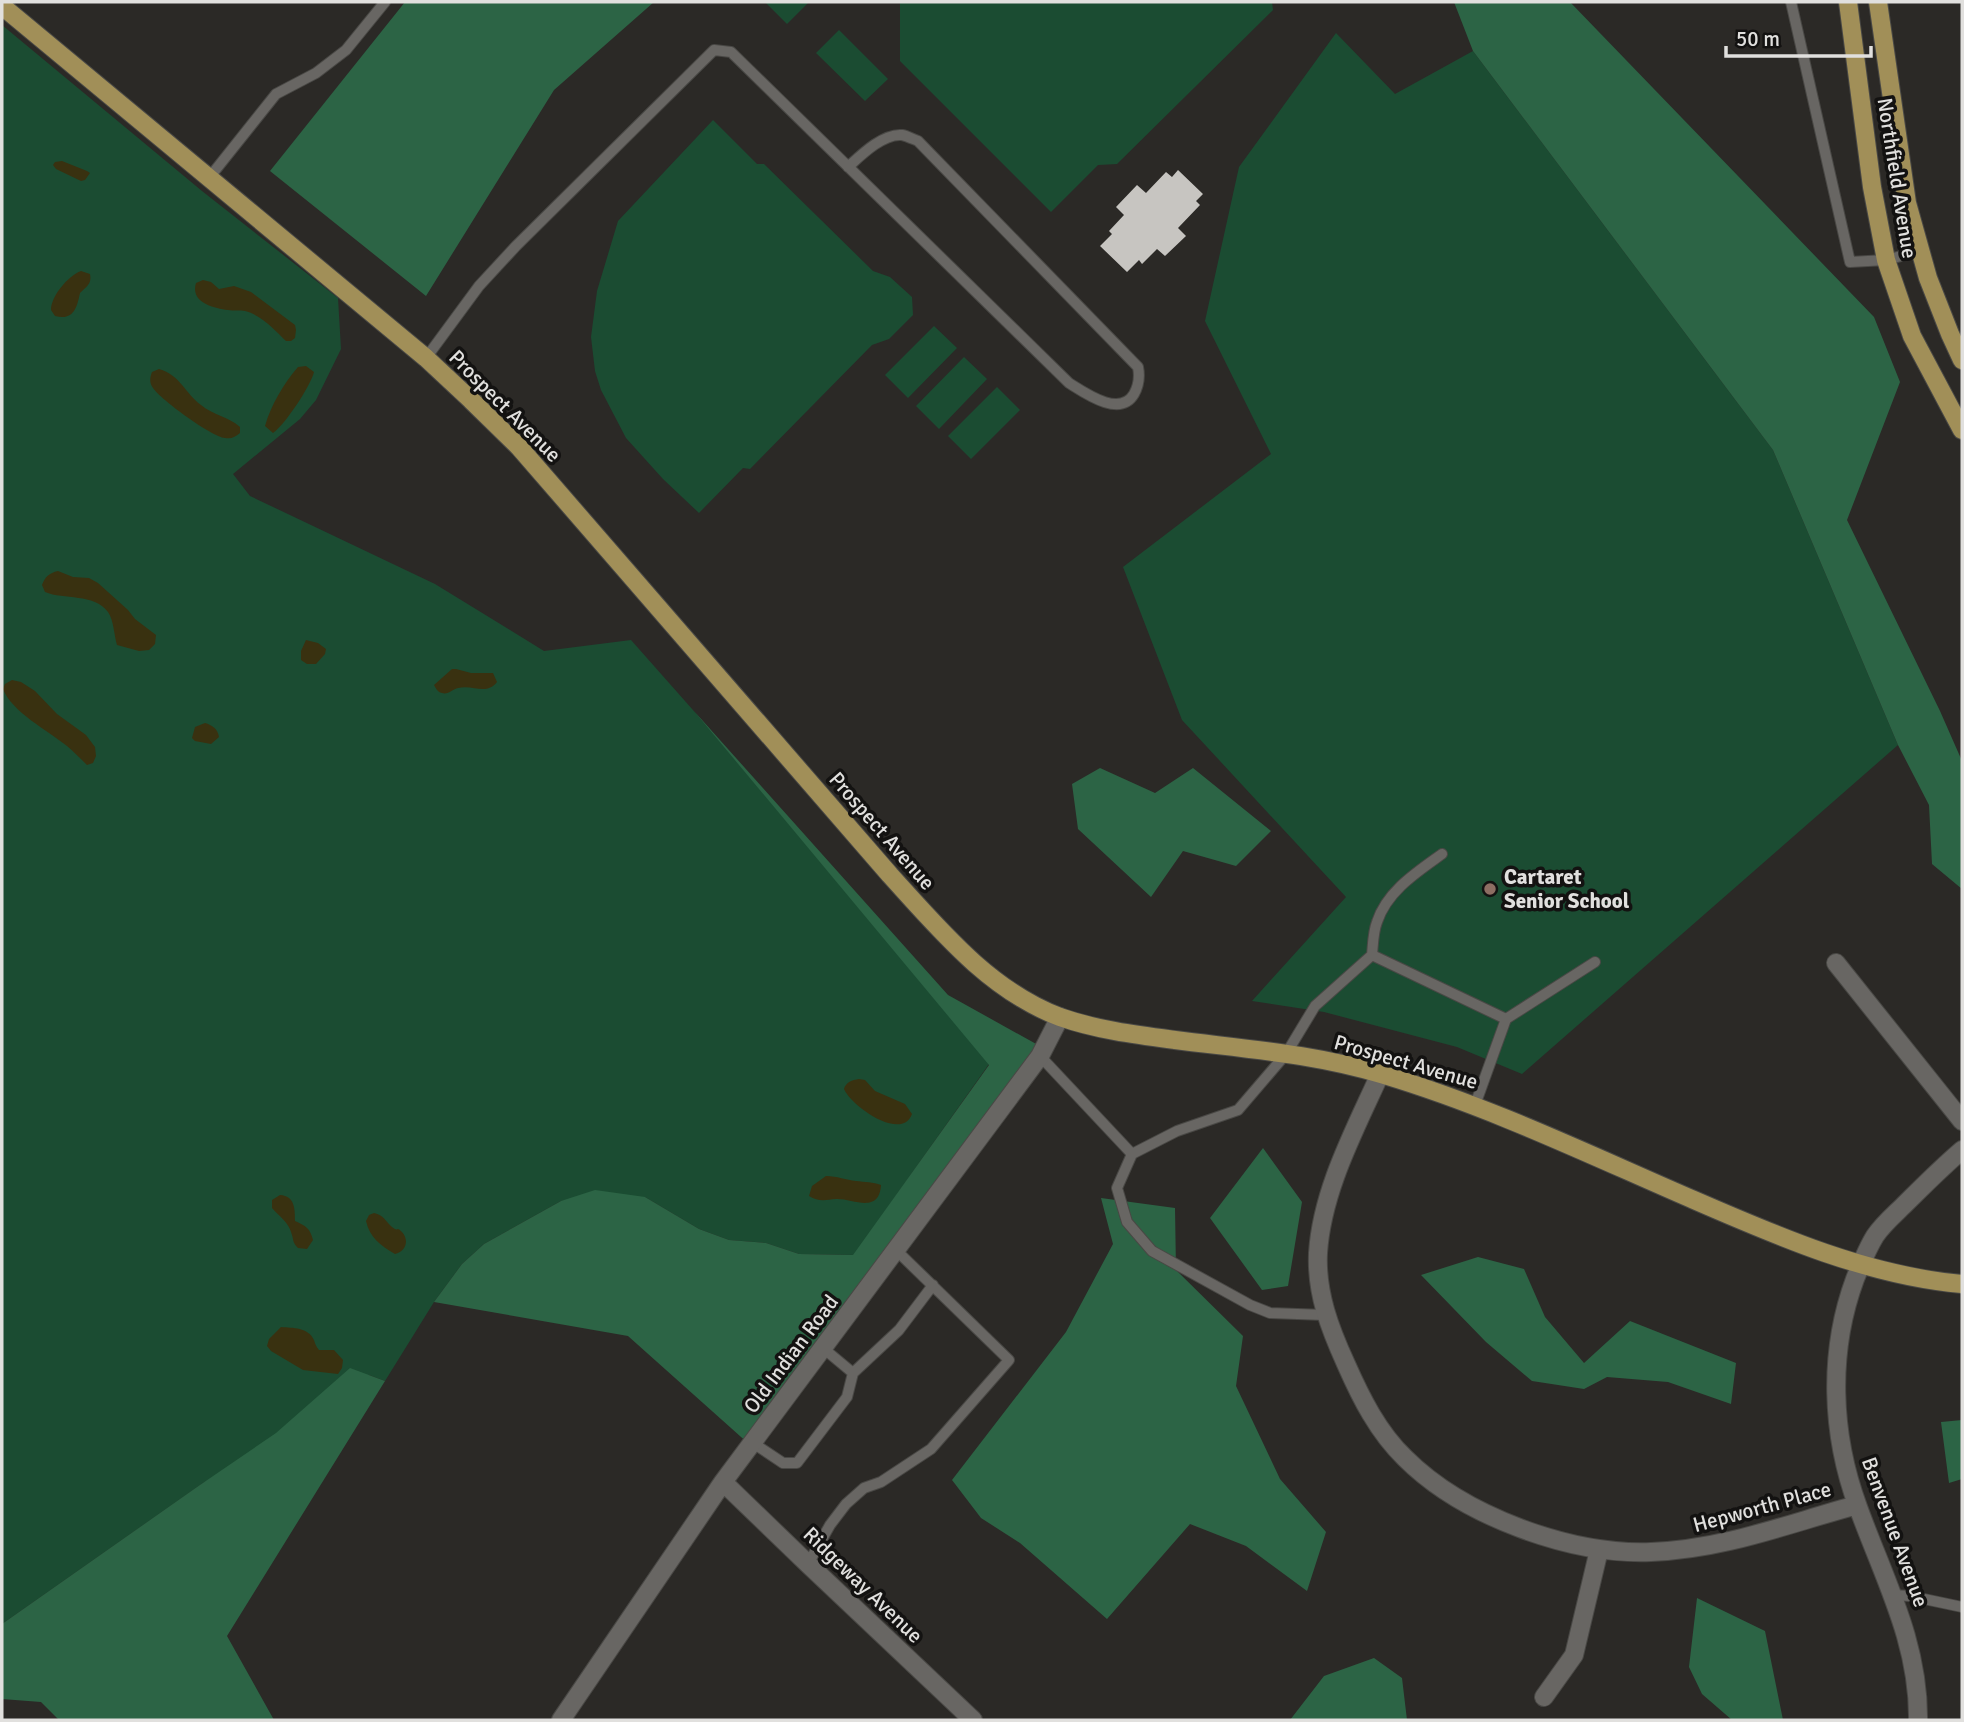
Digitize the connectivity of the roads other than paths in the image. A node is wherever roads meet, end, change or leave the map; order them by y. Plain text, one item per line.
1 (385, 2) edge
2 (1791, 2) edge
3 (1848, 2) edge
4 (1878, 2) edge
5 (2, 6) edge
6 (848, 167) junction
7 (209, 178) junction
8 (1920, 251) junction
9 (1886, 260) junction
10 (426, 358) junction
11 (1962, 360) edge
12 (1962, 430) edge
13 (1442, 854) dead end
14 (1372, 955) junction
15 (1595, 962) dead end
16 (1836, 963) dead end
17 (1060, 1017) junction
18 (1506, 1019) junction
19 (1286, 1054) junction
20 (1040, 1056) junction
21 (1380, 1073) junction
22 (1475, 1105) junction
23 (1962, 1121) edge
24 (1962, 1150) edge
25 (1132, 1154) junction
26 (896, 1250) junction
27 (1861, 1264) junction
28 (933, 1284) junction
29 (1962, 1284) edge
30 (1325, 1315) junction
31 (823, 1348) junction
32 (853, 1374) junction
33 (753, 1443) junction
34 (723, 1482) junction
35 (1857, 1505) junction
36 (1599, 1550) junction
37 (808, 1564) junction
38 (1892, 1595) junction
39 (1962, 1607) edge
40 (1544, 1697) dead end
41 (561, 1720) edge
42 (973, 1720) edge
43 (1918, 1720) edge

1 - 7 lane
2 - 9 lane
3 - 9 main road, Northfield Avenue
4 - 8 main road, Northfield Avenue
5 - 7 main road, Prospect Avenue
6 - 6 lane
6 - 10 lane
7 - 10 main road, Prospect Avenue
8 - 9 lane
8 - 11 main road, Northfield Avenue
9 - 12 main road, Northfield Avenue
10 - 17 main road, Prospect Avenue
13 - 14 lane
14 - 18 lane
14 - 19 lane
15 - 18 lane
16 - 23 street
17 - 19 main road, Prospect Avenue
17 - 20 street, Old Indian Road
18 - 22 lane
19 - 21 main road, Prospect Avenue
19 - 25 lane
20 - 25 lane
20 - 26 street, Old Indian Road
21 - 22 main road, Prospect Avenue
21 - 30 street, Hepworth Place
22 - 27 main road, Prospect Avenue
24 - 27 street, Benvenue Avenue
25 - 30 lane
26 - 28 lane
26 - 31 street, Old Indian Road
27 - 29 main road, Prospect Avenue
27 - 35 street, Benvenue Avenue
28 - 32 lane
28 - 37 lane
30 - 36 street, Hepworth Place
31 - 32 lane
31 - 33 street, Old Indian Road
32 - 33 lane
33 - 34 street, Old Indian Road
34 - 37 street, Ridgeway Avenue
34 - 41 street, Old Indian Road
35 - 36 street, Hepworth Place
35 - 38 street, Benvenue Avenue
36 - 40 street
37 - 42 street, Ridgeway Avenue
38 - 39 lane
38 - 43 street, Benvenue Avenue

